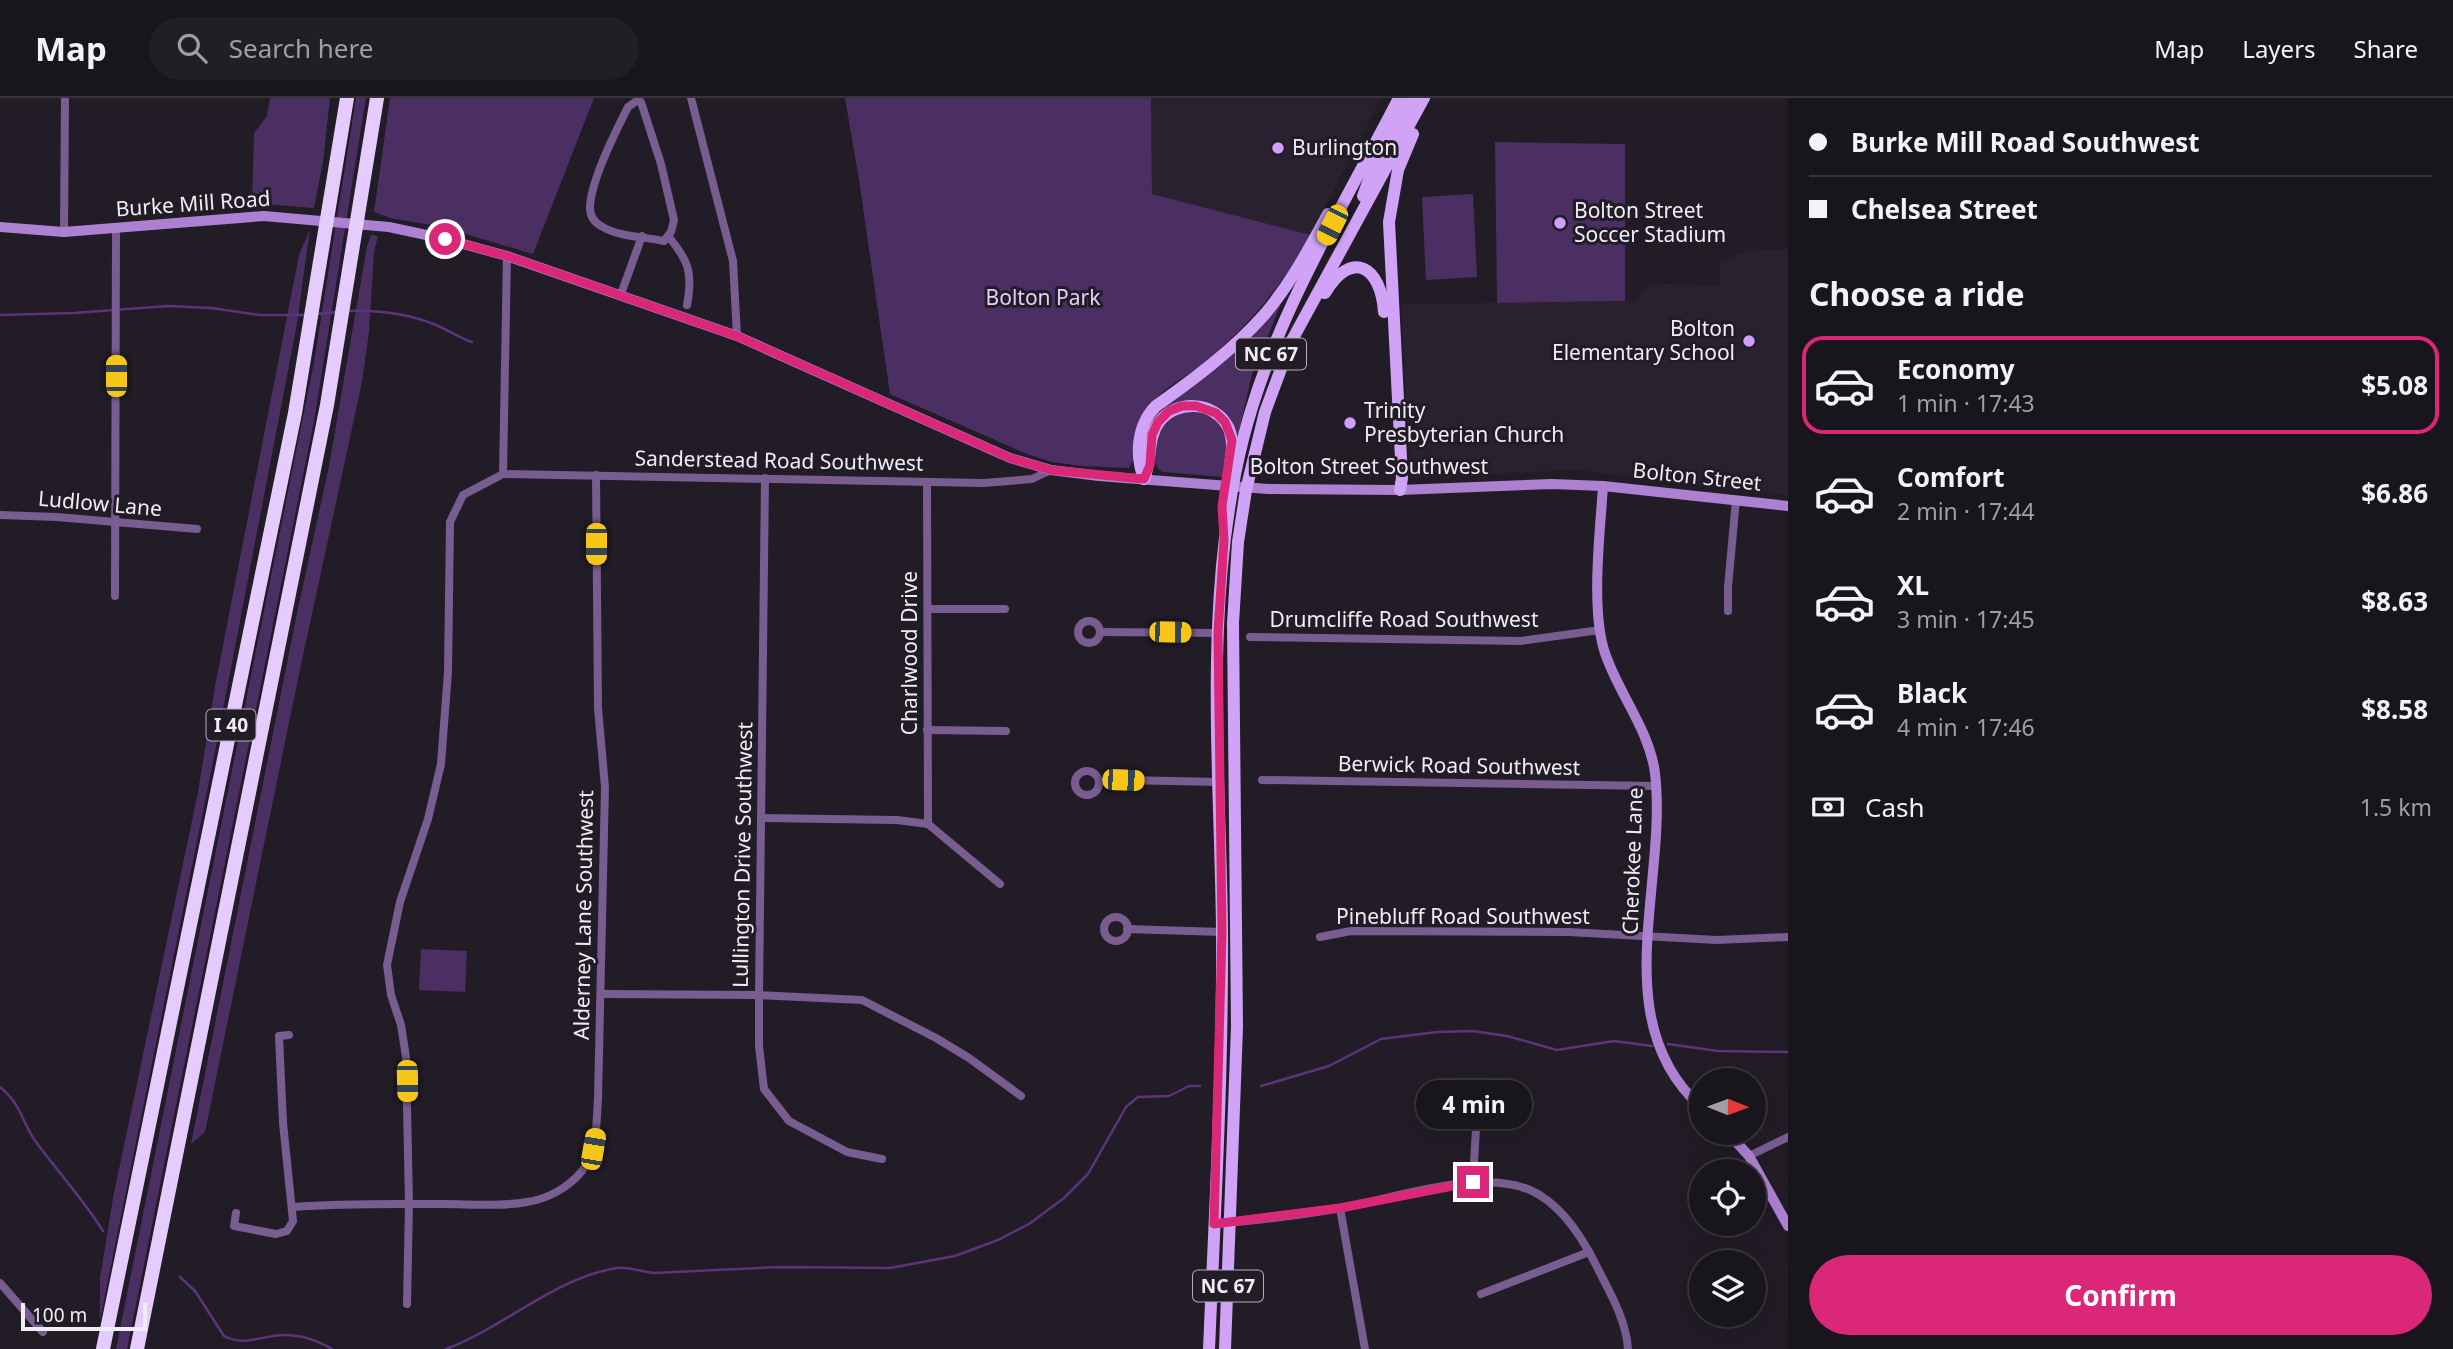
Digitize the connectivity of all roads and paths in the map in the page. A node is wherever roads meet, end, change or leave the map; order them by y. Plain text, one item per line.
1 (65, 98) edge
2 (346, 98) edge
3 (377, 98) edge
4 (691, 98) edge
5 (1399, 98) edge
6 (1412, 98) edge
7 (1424, 98) edge
8 (1430, 98) edge
9 (1354, 181) junction
10 (1359, 217) junction
11 (0, 227) edge
12 (116, 228) junction
13 (64, 232) junction
14 (642, 236) junction
15 (668, 236) junction
16 (507, 256) junction
17 (621, 294) junction
18 (687, 305) dead end
19 (737, 336) junction
20 (1291, 342) junction
21 (1051, 470) junction
22 (503, 474) junction
23 (596, 475) junction
24 (765, 478) junction
25 (1144, 479) junction
26 (927, 482) junction
27 (1603, 486) junction
28 (1399, 490) junction
29 (1736, 500) junction
30 (1788, 506) edge
31 (0, 515) edge
32 (116, 523) junction
33 (197, 529) dead end
34 (1224, 540) junction
35 (115, 596) dead end
36 (928, 609) junction
37 (1005, 609) dead end
38 (1728, 611) dead end
39 (1600, 630) junction
40 (1100, 632) dead end
41 (1218, 633) junction
42 (1250, 637) dead end
43 (927, 730) junction
44 (1006, 731) dead end
45 (1262, 780) dead end
46 (1099, 782) dead end
47 (1219, 782) junction
48 (1656, 786) junction
49 (761, 818) junction
50 (928, 824) junction
51 (1000, 884) dead end
52 (1127, 929) dead end
53 (1222, 932) junction
54 (1649, 935) junction
55 (1321, 937) dead end
56 (1788, 937) edge
57 (601, 994) junction
58 (758, 995) junction
59 (289, 1035) dead end
60 (1021, 1096) dead end
61 (1689, 1097) edge
62 (1477, 1110) dead end
63 (1788, 1137) edge
64 (1739, 1145) edge
65 (1749, 1156) junction
66 (882, 1159) dead end
67 (1473, 1182) junction
68 (409, 1204) junction
69 (293, 1207) junction
70 (1340, 1208) junction
71 (236, 1213) dead end
72 (1231, 1223) junction
73 (1214, 1224) junction
74 (1788, 1226) edge
75 (1589, 1252) junction
76 (0, 1283) edge
77 (1481, 1294) dead end
78 (407, 1304) dead end
79 (43, 1332) dead end
80 (103, 1349) edge
81 (137, 1349) edge
82 (1209, 1349) edge
83 (1225, 1349) edge
84 (1365, 1349) edge
85 (1628, 1349) edge

1 - 13 street
2 - 80 highway, I 40
3 - 81 highway, I 40
4 - 19 street
5 - 9 main road, NC 67
6 - 10 main road
7 - 10 main road, NC 67
8 - 28 main road
9 - 25 main road
9 - 34 main road, NC 67
10 - 20 main road, NC 67
11 - 13 street, Burke Mill Road
12 - 13 street, Burke Mill Road
12 - 16 street, Burke Mill Road
12 - 32 street
14 - 15 street
14 - 15 street
14 - 17 street
15 - 18 street
16 - 17 street, Burke Mill Road
16 - 22 street
17 - 19 street, Burke Mill Road
19 - 21 street, Bolton Street Southwest
20 - 28 main road
20 - 72 main road, NC 67
21 - 25 street, Bolton Street Southwest
21 - 26 street, Sanderstead Road Southwest
22 - 23 street, Sanderstead Road Southwest
22 - 68 street
23 - 24 street, Sanderstead Road Southwest
23 - 57 street, Alderney Lane Southwest
24 - 26 street, Sanderstead Road Southwest
24 - 49 street, Lullington Drive Southwest
25 - 28 street, Bolton Street Southwest
25 - 34 main road
26 - 36 street, Charlwood Drive
27 - 28 street, Bolton Street Southwest
27 - 29 street, Bolton Street
27 - 39 street, Cherokee Lane
29 - 30 street, Bolton Street
29 - 38 street
31 - 32 street, Ludlow Lane
32 - 33 street, Ludlow Lane
32 - 35 street
34 - 41 main road, NC 67
36 - 37 street
36 - 43 street, Charlwood Drive
39 - 42 street, Drumcliffe Road Southwest
39 - 48 street, Cherokee Lane
40 - 41 street
41 - 47 main road, NC 67
43 - 44 street
43 - 50 street, Charlwood Drive
45 - 48 street, Berwick Road Southwest
46 - 47 street
47 - 53 main road, NC 67
48 - 54 street, Cherokee Lane
49 - 50 street
49 - 58 street, Lullington Drive Southwest
50 - 51 street
52 - 53 street
53 - 73 main road, NC 67
54 - 55 street, Pinebluff Road Southwest
54 - 56 street, Pinebluff Road Southwest
54 - 61 street, Cherokee Lane
57 - 58 street
57 - 68 street, Alderney Lane Southwest
58 - 60 street
58 - 66 street, Lullington Drive Southwest
59 - 69 street
62 - 67 street
63 - 65 street
64 - 65 street
65 - 74 street
67 - 70 street
67 - 75 street
68 - 69 street, Alderney Lane Southwest
68 - 78 street
69 - 71 street
70 - 72 street
70 - 84 street
72 - 73 street
72 - 83 main road, NC 67
73 - 82 main road, NC 67
75 - 77 street
75 - 85 street
76 - 79 street

